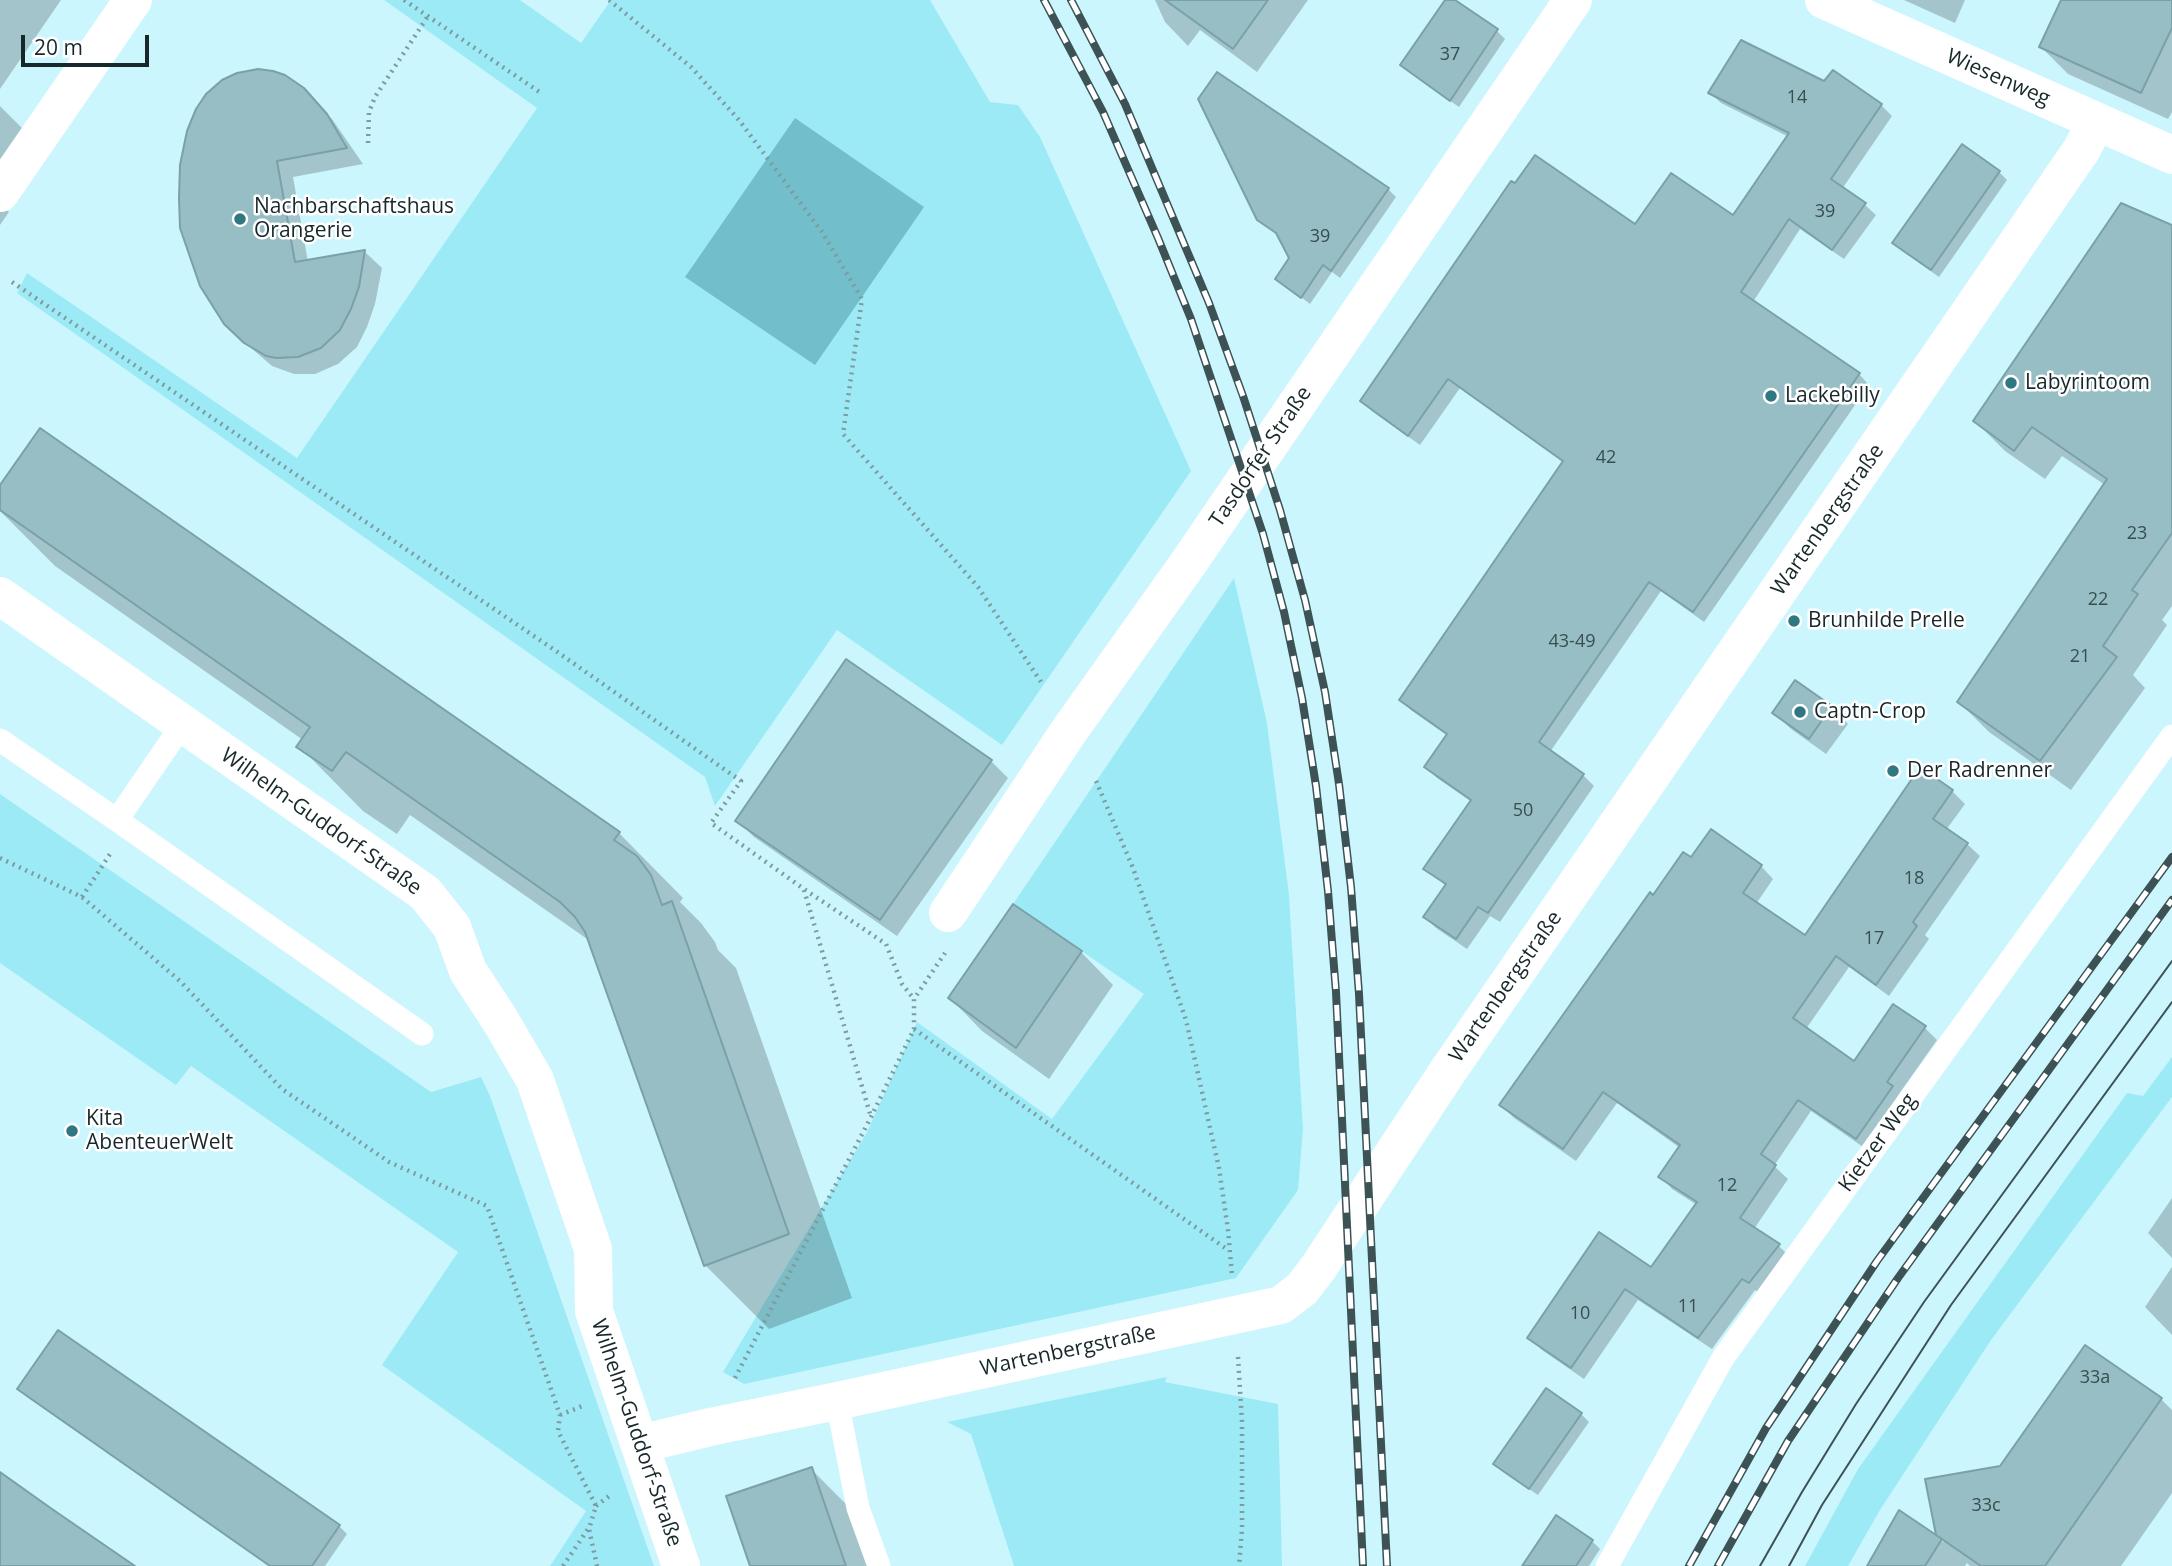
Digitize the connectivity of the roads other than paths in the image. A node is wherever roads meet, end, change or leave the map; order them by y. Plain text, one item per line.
1 (133, 0) edge
2 (1573, 0) edge
3 (1824, 0) edge
4 (2096, 122) junction
5 (2172, 155) edge
6 (0, 193) edge
7 (0, 596) edge
8 (182, 725) junction
9 (2172, 736) edge
10 (0, 740) edge
11 (117, 820) junction
12 (948, 913) road end
13 (422, 1034) dead end
14 (836, 1402) junction
15 (640, 1444) junction
16 (681, 1566) edge
17 (879, 1566) edge
18 (1607, 1566) edge

1 - 6 street
2 - 12 street, Tasdorfer Straße
3 - 4 street, Wiesenweg
4 - 5 street, Wiesenweg
4 - 14 street, Wartenbergstraße
7 - 8 street, Wilhelm-Guddorf-Straße
8 - 11 lane
8 - 15 street, Wilhelm-Guddorf-Straße
9 - 18 lane, Kietzer Weg
10 - 11 lane
11 - 13 lane
14 - 15 street, Wartenbergstraße
14 - 17 lane
15 - 16 street, Wilhelm-Guddorf-Straße

